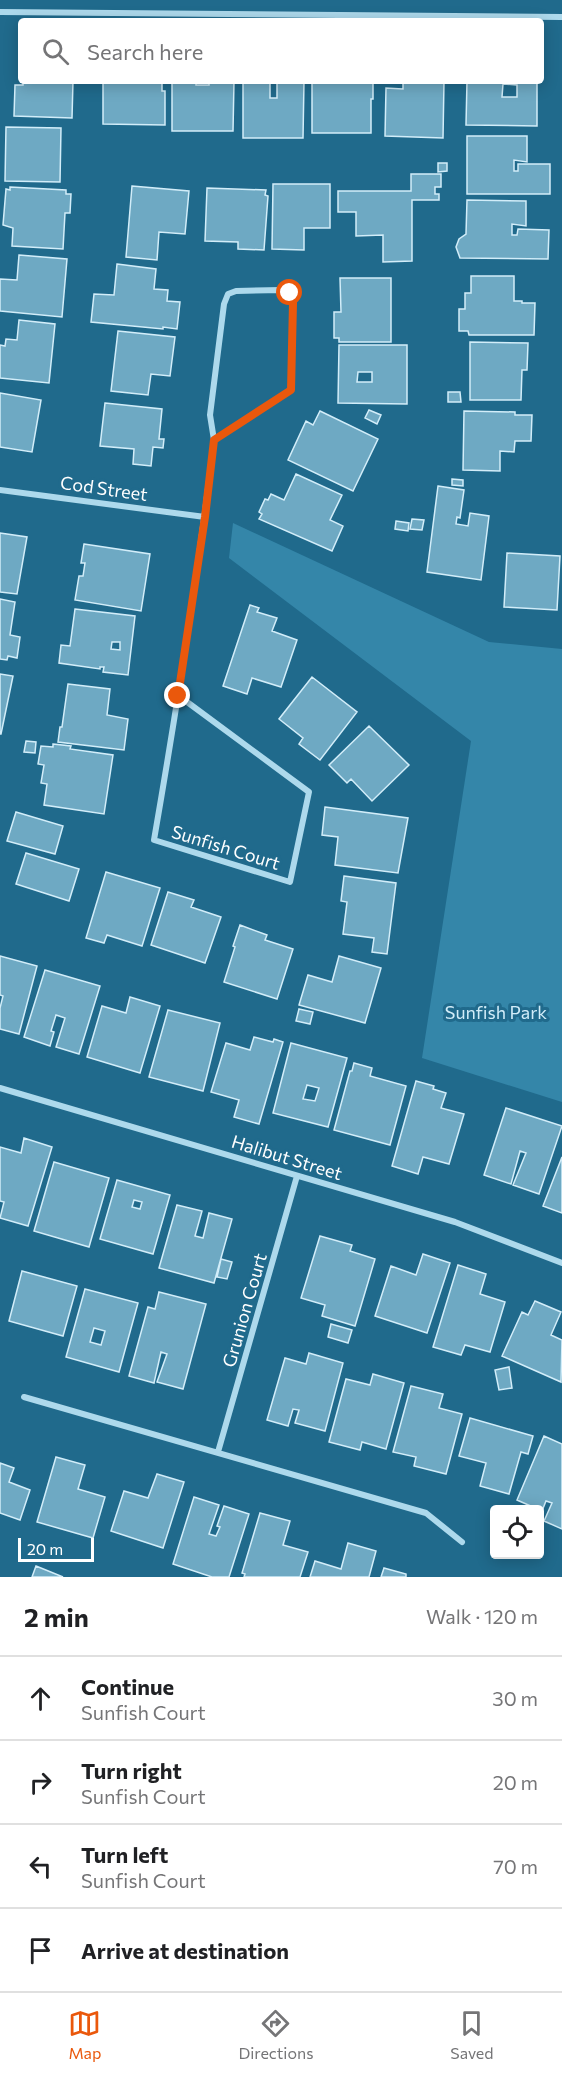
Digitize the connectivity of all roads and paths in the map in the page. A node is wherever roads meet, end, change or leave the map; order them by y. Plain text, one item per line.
1 (0, 12) edge
2 (562, 17) edge
3 (214, 440) junction
4 (0, 490) edge
5 (205, 517) junction
6 (178, 696) junction
7 (0, 1088) edge
8 (297, 1176) junction
9 (562, 1263) edge
10 (24, 1397) dead end
11 (219, 1452) junction
12 (462, 1542) dead end

1 - 2 street
3 - 3 street, Sunfish Court
3 - 5 street, Sunfish Court
4 - 5 street, Cod Street
5 - 6 street, Sunfish Court
6 - 6 street, Sunfish Court
7 - 8 street, Halibut Street
8 - 9 street, Halibut Street
8 - 11 street, Grunion Court
10 - 11 street
11 - 12 street

